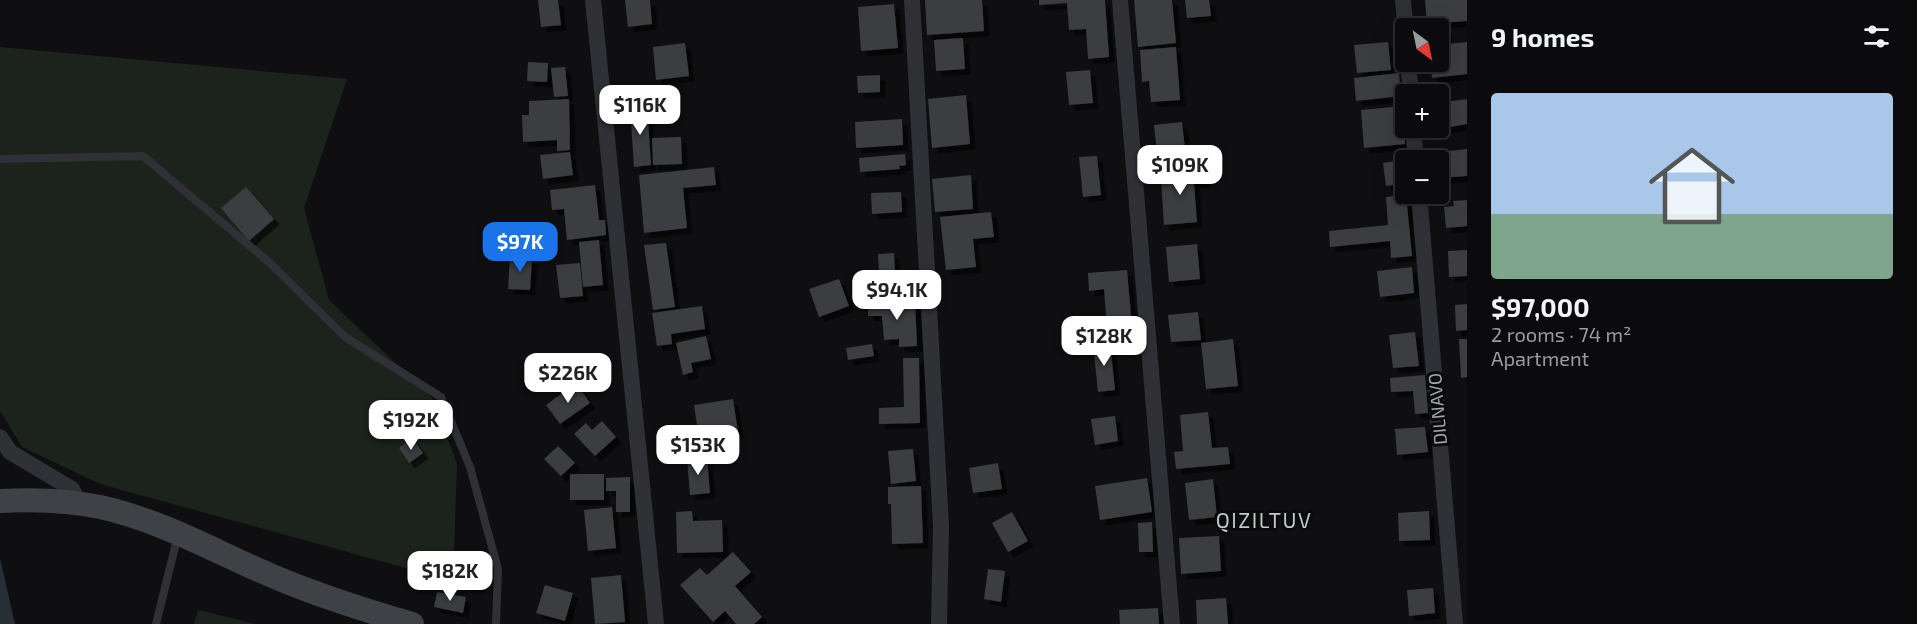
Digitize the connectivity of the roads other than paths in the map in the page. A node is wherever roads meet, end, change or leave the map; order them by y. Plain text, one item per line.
1 (593, 0) edge
2 (912, 0) edge
3 (1120, 0) edge
4 (1403, 0) edge
5 (1405, 18) edge
6 (0, 159) edge
7 (1420, 204) edge
8 (0, 437) edge
9 (6, 501) edge
10 (79, 503) junction
11 (178, 534) junction
12 (156, 624) edge
13 (412, 624) edge
14 (496, 624) edge
15 (656, 624) edge
16 (939, 624) edge
17 (1172, 624) edge
18 (1455, 624) edge

1 - 15 street
2 - 16 street
3 - 17 street
4 - 5 street
6 - 14 lane
7 - 18 street, DILNAVO
8 - 10 street
9 - 10 street
10 - 11 street
11 - 12 lane
11 - 13 street

